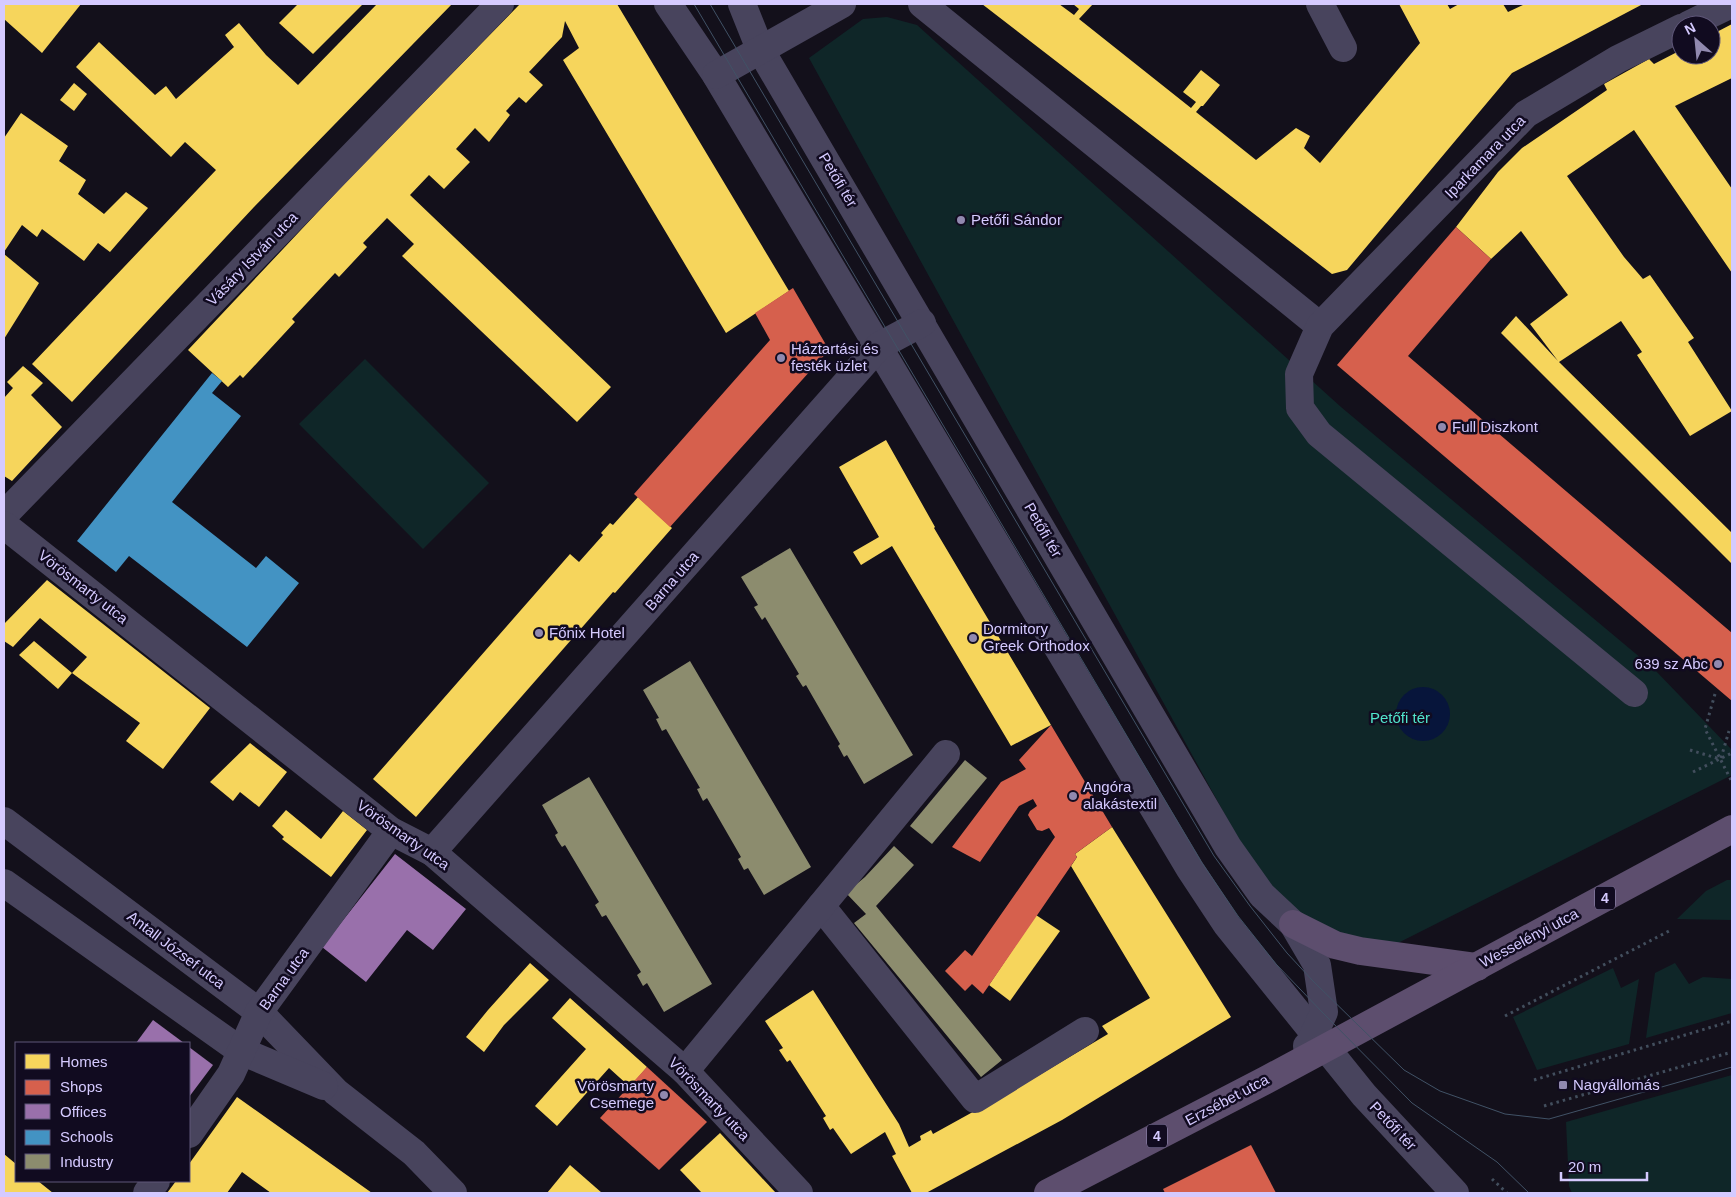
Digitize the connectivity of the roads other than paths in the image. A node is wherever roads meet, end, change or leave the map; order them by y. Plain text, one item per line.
1 (500, 4) edge
2 (668, 4) edge
3 (742, 4) edge
4 (842, 4) edge
5 (922, 4) edge
6 (1320, 4) edge
7 (1731, 4) edge
8 (1708, 15) edge
9 (1671, 33) edge
10 (1343, 48) dead end
11 (760, 49) junction
12 (716, 75) junction
13 (922, 323) junction
14 (1320, 326) junction
15 (879, 346) junction
16 (4, 515) edge
17 (4, 525) edge
18 (1634, 693) dead end
19 (946, 754) dead end
20 (4, 821) edge
21 (1732, 828) edge
22 (391, 831) junction
23 (432, 852) junction
24 (4, 883) edge
25 (821, 906) junction
26 (1293, 924) junction
27 (1478, 966) junction
28 (259, 1012) junction
29 (1085, 1031) dead end
30 (1320, 1040) junction
31 (241, 1050) junction
32 (685, 1071) junction
33 (336, 1092) junction
34 (190, 1133) edge
35 (155, 1182) edge
36 (147, 1193) edge
37 (453, 1193) edge
38 (799, 1193) edge
39 (1048, 1193) edge
40 (1455, 1193) edge

1 - 16 street, Vásáry István utca
2 - 12 street, Petőfi tér
3 - 11 street, Petőfi tér
4 - 11 street
5 - 14 street
6 - 10 street
7 - 8 street
9 - 14 street, Iparkamara utca
11 - 12 street
11 - 13 street, Petőfi tér
12 - 15 street, Petőfi tér
13 - 15 street, Barna utca
13 - 26 street, Petőfi tér
14 - 18 street
15 - 23 street, Barna utca
15 - 30 street, Petőfi tér
17 - 22 street, Vörösmarty utca
19 - 25 street
20 - 28 street, Antall József utca
21 - 27 main road, Wesselényi utca / 4
22 - 23 street, Vörösmarty utca
22 - 28 street, Barna utca
23 - 32 street, Vörösmarty utca
24 - 31 street, Antall József utca
25 - 29 street
25 - 32 street
26 - 27 main road
26 - 30 street, Petőfi tér
27 - 30 main road, Wesselényi utca / 4
28 - 31 street, Barna utca
28 - 33 street, Antall József utca
30 - 39 main road, Erzsébet utca / 4
30 - 40 street, Petőfi tér
31 - 33 street, Antall József utca
31 - 34 street, Barna utca
32 - 38 street, Vörösmarty utca
33 - 37 street, Antall József utca
35 - 36 street

